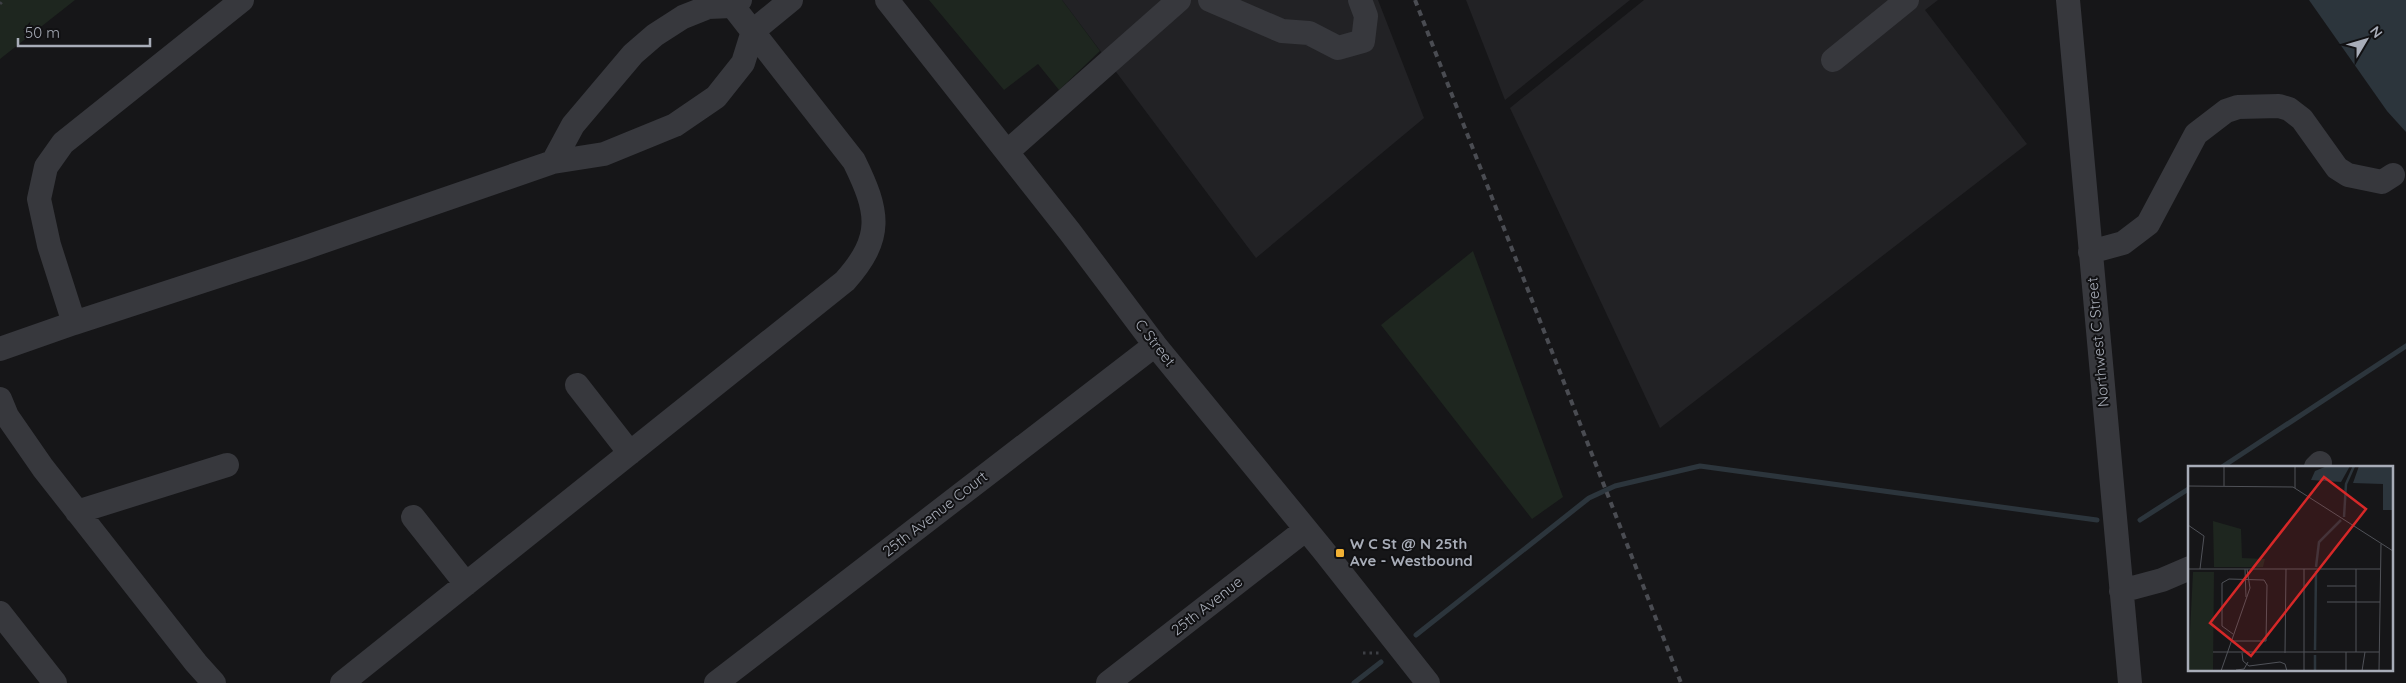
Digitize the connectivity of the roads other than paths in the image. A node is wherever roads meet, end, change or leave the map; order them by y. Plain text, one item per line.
1 (242, 0) edge
2 (791, 0) edge
3 (887, 0) edge
4 (1179, 0) edge
5 (1210, 0) edge
6 (1360, 0) edge
7 (1907, 0) edge
8 (2068, 0) edge
9 (733, 2) edge
10 (753, 31) junction
11 (1833, 60) dead end
12 (1007, 152) junction
13 (553, 162) junction
14 (2393, 175) dead end
15 (2090, 252) junction
16 (74, 322) junction
17 (1155, 345) junction
18 (0, 349) edge
19 (577, 385) dead end
20 (0, 399) edge
21 (630, 454) junction
22 (227, 465) dead end
23 (78, 512) junction
24 (413, 516) dead end
25 (1305, 530) junction
26 (2188, 569) edge
27 (466, 584) junction
28 (2121, 591) junction
29 (0, 613) edge
30 (55, 683) edge
31 (214, 683) edge
32 (342, 683) edge
33 (716, 683) edge
34 (1108, 683) edge
35 (1428, 683) edge
36 (2130, 683) edge

1 - 16 street
2 - 10 street
3 - 12 street, C Street
4 - 12 street
5 - 6 street
7 - 11 street
8 - 15 street, Northwest C Street
9 - 10 street
9 - 13 street
10 - 13 street
10 - 21 street
12 - 17 street, C Street
13 - 16 street
14 - 15 street
15 - 28 street, Northwest C Street
16 - 18 street
17 - 25 street, C Street
17 - 33 street, 25th Avenue Court
19 - 21 street
20 - 23 street
21 - 27 street
22 - 23 street
23 - 31 street
24 - 27 street
25 - 34 street, 25th Avenue
25 - 35 street, C Street
26 - 28 street
27 - 32 street
28 - 36 street, Northwest C Street
29 - 30 street

